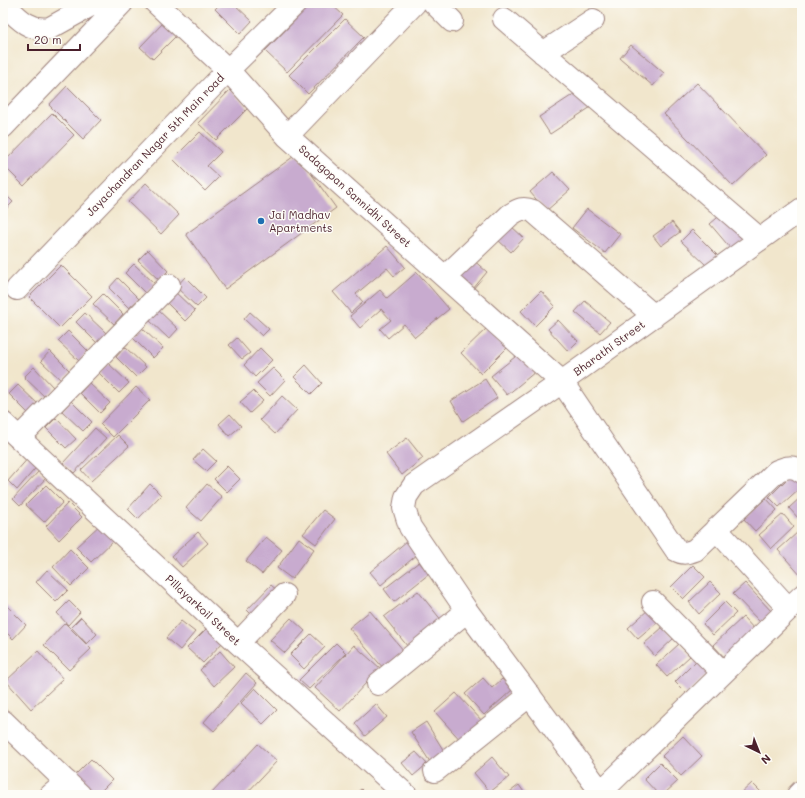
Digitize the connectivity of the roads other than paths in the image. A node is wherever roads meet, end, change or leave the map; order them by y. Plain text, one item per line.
1 (3, 3) edge
2 (95, 3) edge
3 (122, 3) edge
4 (156, 3) edge
5 (296, 3) edge
6 (415, 3) edge
7 (434, 3) edge
8 (504, 19) dead end
9 (593, 20) dead end
10 (452, 21) dead end
11 (543, 53) junction
12 (228, 70) junction
13 (3, 127) edge
14 (287, 136) junction
15 (802, 209) edge
16 (760, 239) junction
17 (445, 277) junction
18 (169, 285) dead end
19 (17, 289) dead end
20 (654, 316) junction
21 (562, 382) junction
22 (3, 423) edge
23 (19, 438) junction
24 (802, 472) edge
25 (716, 529) junction
26 (284, 595) dead end
27 (653, 602) dead end
28 (796, 602) edge
29 (467, 611) junction
30 (238, 643) junction
31 (723, 673) junction
32 (378, 684) dead end
33 (530, 695) junction
34 (3, 721) edge
35 (435, 771) dead end
36 (66, 791) edge
37 (802, 791) edge
38 (600, 793) edge
39 (406, 795) edge
40 (798, 795) edge

1 - 2 street
3 - 13 street
4 - 12 street, Sadagopan Sannidhi Street
5 - 12 street, Jayachandran Nagar 5th Main road
6 - 14 street
7 - 10 street
8 - 11 street
9 - 11 street
11 - 16 street
12 - 14 street, Sadagopan Sannidhi Street
12 - 19 street, Jayachandran Nagar 5th Main road
14 - 17 street, Sadagopan Sannidhi Street
15 - 16 street, Bharathi Street
16 - 20 street, Bharathi Street
17 - 20 street
17 - 21 street, Sadagopan Sannidhi Street
18 - 23 street
20 - 21 street, Bharathi Street
21 - 25 street, Sadagopan Sannidhi Street
21 - 29 street, Bharathi Street
22 - 23 street, Pillayarkoil Street
23 - 30 street, Pillayarkoil Street
24 - 25 street
25 - 28 street
26 - 30 street
27 - 31 street
28 - 31 street
29 - 32 street
29 - 33 street
30 - 39 street, Pillayarkoil Street
31 - 38 street
33 - 35 street
33 - 38 street
34 - 36 street
37 - 40 street

